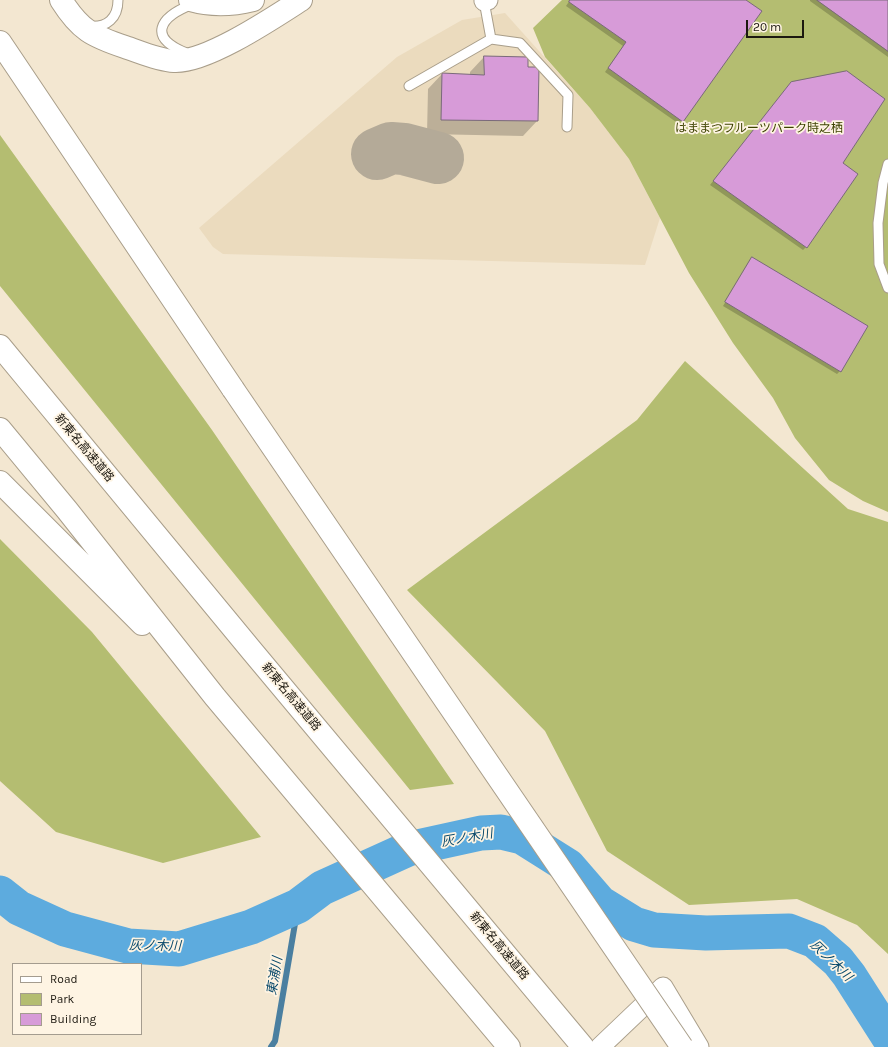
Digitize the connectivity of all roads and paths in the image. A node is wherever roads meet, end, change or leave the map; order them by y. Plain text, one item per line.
1 (61, 0) edge
2 (118, 0) edge
3 (253, 0) edge
4 (301, 0) edge
5 (194, 1) edge
6 (486, 1) edge
7 (78, 24) junction
8 (491, 39) junction
9 (0, 42) edge
10 (200, 57) junction
11 (409, 86) dead end
12 (566, 127) dead end
13 (888, 164) edge
14 (888, 288) edge
15 (0, 346) edge
16 (0, 429) edge
17 (0, 482) edge
18 (215, 697) junction
19 (509, 1047) edge
20 (583, 1047) edge
21 (600, 1047) edge
22 (682, 1047) edge
23 (699, 1047) edge

1 - 7 highway
2 - 7 lane
3 - 5 highway
4 - 10 highway
5 - 10 lane
6 - 8 lane
7 - 10 highway
8 - 11 lane
8 - 12 lane
9 - 22 highway, bridge
13 - 14 lane
15 - 20 highway, 新東名高速道路
16 - 18 highway
17 - 18 highway
18 - 19 highway
21 - 23 street

